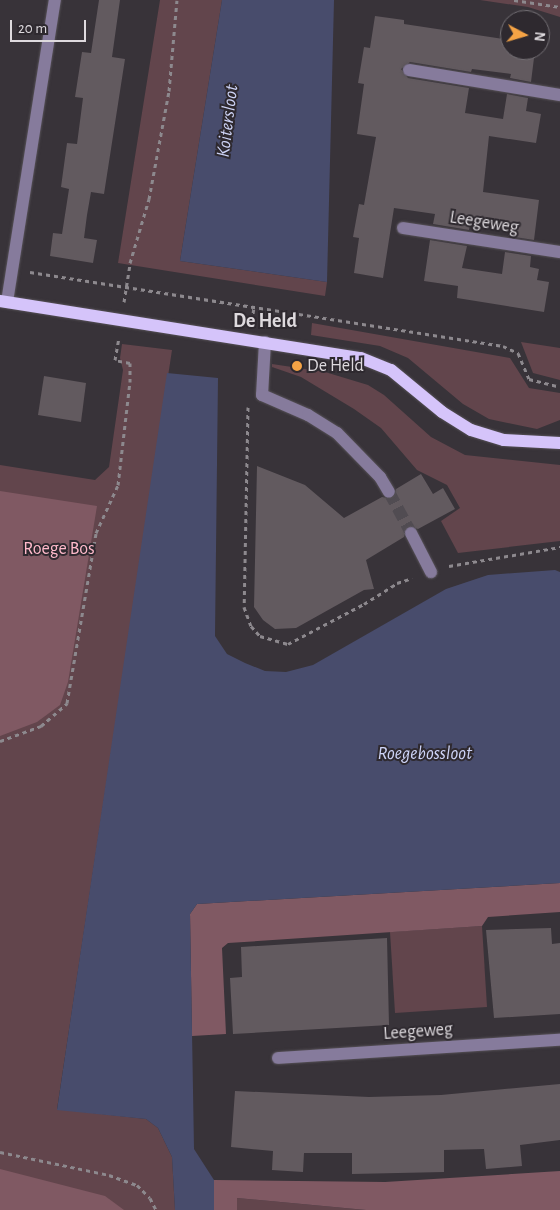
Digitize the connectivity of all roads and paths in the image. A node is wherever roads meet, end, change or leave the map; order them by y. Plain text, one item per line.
1 (55, 0) edge
2 (177, 0) edge
3 (514, 0) edge
4 (560, 7) edge
5 (409, 70) dead end
6 (560, 95) edge
7 (403, 228) dead end
8 (560, 252) edge
9 (12, 269) junction
10 (127, 287) junction
11 (3, 302) edge
12 (122, 321) junction
13 (265, 342) junction
14 (560, 387) edge
15 (248, 404) dead end
16 (560, 443) edge
17 (390, 492) tunnel mouth
18 (411, 533) tunnel mouth
19 (560, 547) edge
20 (431, 572) junction
21 (0, 741) edge
22 (560, 1040) edge
23 (278, 1058) dead end
24 (0, 1152) edge
25 (156, 1210) edge

1 - 9 street
2 - 10 path
3 - 4 path
5 - 6 street
7 - 8 street, Leegeweg
9 - 10 path
9 - 11 street
10 - 12 path
10 - 14 path
11 - 12 main road
12 - 13 main road
12 - 21 path
13 - 16 main road
13 - 17 street
15 - 20 path
18 - 20 street
19 - 20 path
22 - 23 street, Leegeweg
24 - 25 path

